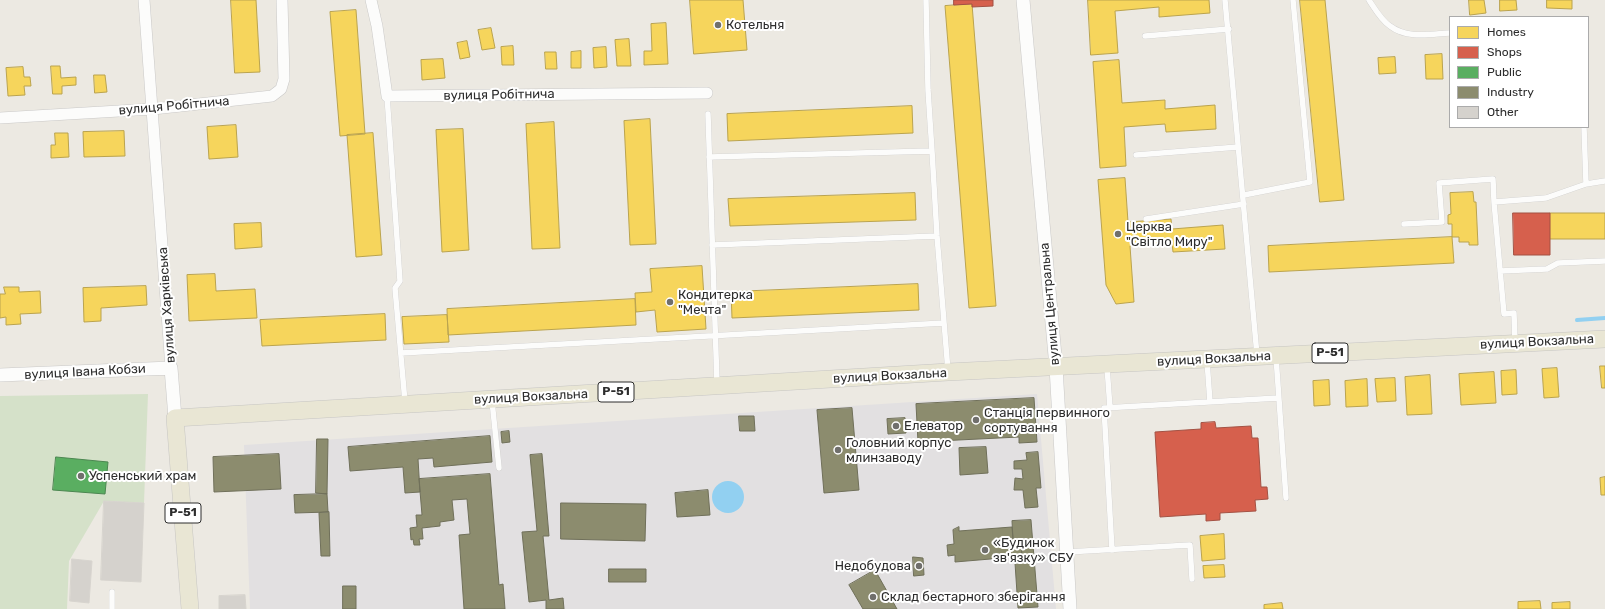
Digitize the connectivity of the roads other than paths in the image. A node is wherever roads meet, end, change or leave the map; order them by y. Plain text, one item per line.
1 (144, 0) edge
2 (282, 0) edge
3 (371, 0) edge
4 (926, 0) edge
5 (1023, 0) edge
6 (1225, 0) edge
7 (1293, 0) edge
8 (1368, 0) edge
9 (1229, 29) junction
10 (1449, 33) edge
11 (1145, 36) dead end
12 (707, 93) dead end
13 (387, 96) junction
14 (153, 109) junction
15 (708, 114) dead end
16 (0, 118) edge
17 (1584, 128) edge
18 (1238, 146) junction
19 (932, 151) junction
20 (1136, 155) dead end
21 (709, 157) junction
22 (1605, 181) edge
23 (1586, 184) junction
24 (1244, 195) junction
25 (1494, 202) junction
26 (1244, 204) junction
27 (1146, 219) dead end
28 (1404, 224) dead end
29 (937, 236) junction
30 (712, 245) junction
31 (1605, 262) edge
32 (1500, 271) junction
33 (944, 323) junction
34 (717, 334) junction
35 (1605, 339) edge
36 (1515, 343) junction
37 (401, 353) junction
38 (1276, 356) junction
39 (1258, 357) junction
40 (1207, 359) junction
41 (1107, 365) junction
42 (1056, 367) junction
43 (171, 368) junction
44 (948, 372) junction
45 (0, 375) edge
46 (717, 385) junction
47 (1278, 398) junction
48 (492, 399) junction
49 (1210, 402) junction
50 (405, 404) junction
51 (1110, 408) junction
52 (175, 418) junction
53 (499, 468) dead end
54 (1286, 498) dead end
55 (1112, 550) junction
56 (1067, 552) junction
57 (1192, 579) dead end
58 (112, 592) dead end
59 (112, 609) edge
60 (190, 609) edge
61 (1070, 609) edge

1 - 14 street, вулиця Харківська
2 - 14 street, вулиця Робітнича
3 - 13 street
4 - 19 lane
5 - 42 street, вулиця Центральна
6 - 9 lane
7 - 24 lane
8 - 10 lane
9 - 11 lane
9 - 18 lane
12 - 13 street, вулиця Робітнича
13 - 37 lane
14 - 16 street, вулиця Робітнича
14 - 43 street, вулиця Харківська
15 - 21 lane
17 - 23 lane
18 - 20 lane
18 - 24 lane
19 - 21 lane
19 - 29 lane
21 - 30 lane
22 - 23 lane
23 - 25 lane
24 - 26 lane
25 - 28 lane
25 - 32 lane
26 - 27 lane
26 - 39 lane
29 - 30 lane
29 - 33 lane
30 - 34 lane
31 - 32 lane
32 - 36 lane
33 - 34 lane
33 - 44 lane
34 - 37 lane
34 - 46 lane
35 - 36 main road, вулиця Вокзальна / Р-51
36 - 38 main road, вулиця Вокзальна / Р-51
37 - 50 lane
38 - 39 main road, вулиця Вокзальна / Р-51
38 - 47 lane
39 - 40 main road, вулиця Вокзальна / Р-51
40 - 41 main road, вулиця Вокзальна / Р-51
40 - 49 lane
41 - 42 main road, вулиця Вокзальна / Р-51
41 - 51 lane
42 - 44 main road, вулиця Вокзальна / Р-51
42 - 56 street, вулиця Центральна
43 - 45 street, вулиця Івана Кобзи
43 - 52 street, вулиця Харківська / Р-51
44 - 46 main road, вулиця Вокзальна / Р-51
46 - 48 main road, вулиця Вокзальна / Р-51
47 - 49 lane
47 - 54 lane
48 - 50 main road, вулиця Вокзальна / Р-51
48 - 53 lane
49 - 51 lane
50 - 52 main road, вулиця Вокзальна / Р-51
51 - 55 lane
52 - 60 main road, вулиця Харківська / Р-51
55 - 56 lane
55 - 57 lane
56 - 61 street, вулиця Центральна
58 - 59 lane

